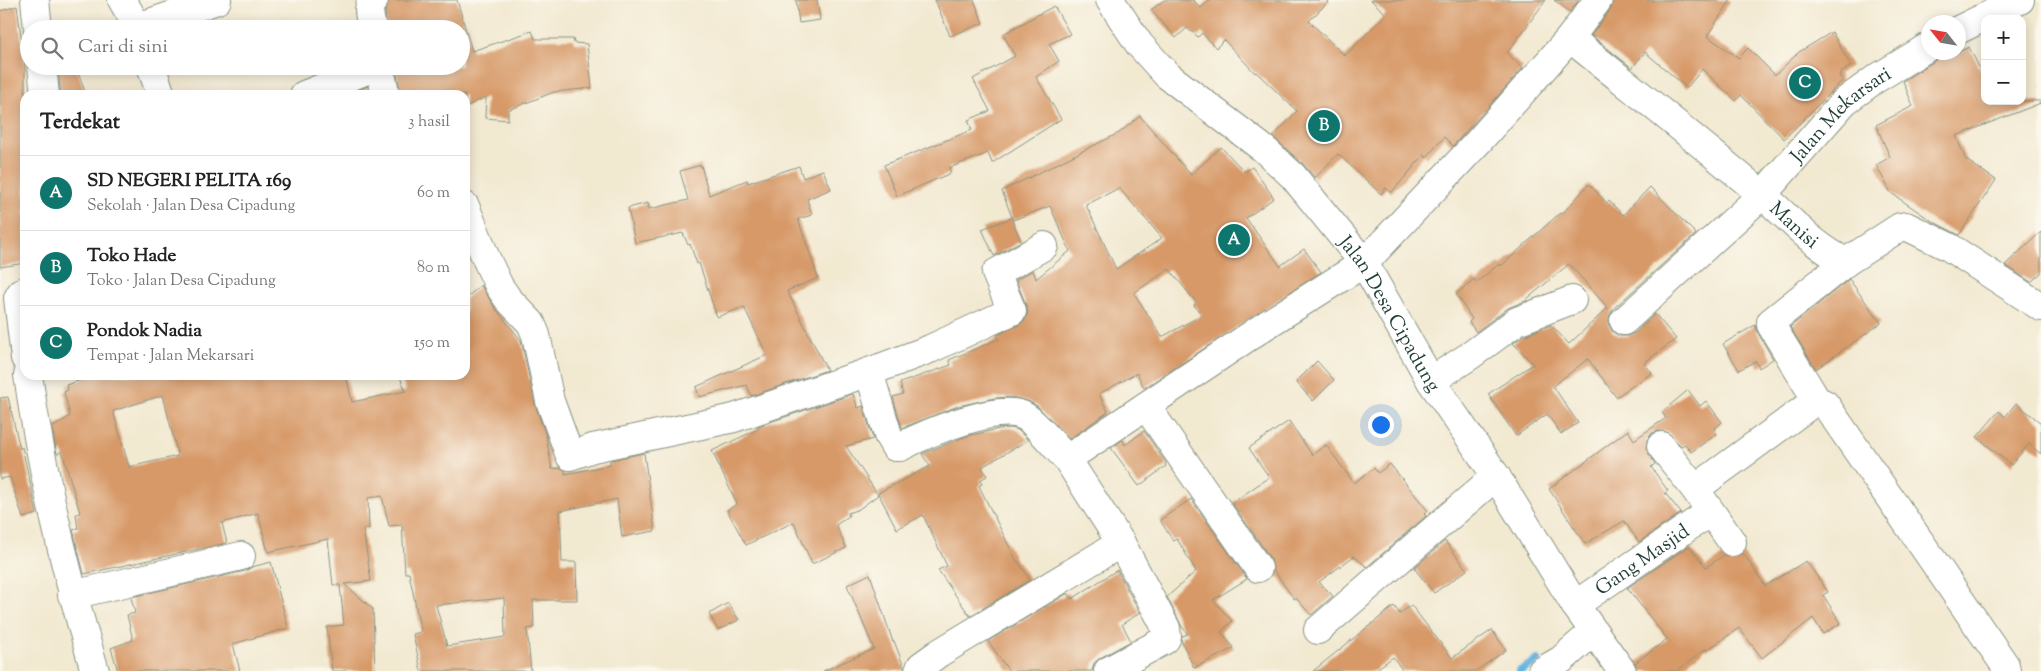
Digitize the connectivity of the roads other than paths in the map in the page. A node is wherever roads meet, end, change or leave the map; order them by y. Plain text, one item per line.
1 (35, 0) edge
2 (122, 0) edge
3 (217, 0) edge
4 (374, 0) edge
5 (1110, 0) edge
6 (1598, 0) edge
7 (2020, 0) edge
8 (180, 6) edge
9 (37, 20) edge
10 (134, 20) edge
11 (154, 20) edge
12 (370, 20) edge
13 (1966, 26) edge
14 (1570, 38) junction
15 (1921, 51) edge
16 (43, 75) edge
17 (154, 75) edge
18 (355, 75) edge
19 (380, 75) edge
20 (44, 90) edge
21 (159, 90) edge
22 (317, 90) edge
23 (385, 90) edge
24 (1762, 195) junction
25 (470, 218) edge
26 (1044, 246) dead end
27 (1364, 262) junction
28 (1846, 262) junction
29 (20, 295) edge
30 (1572, 300) dead end
31 (2041, 307) edge
32 (20, 315) edge
33 (1624, 321) dead end
34 (870, 372) junction
35 (29, 380) edge
36 (1432, 381) junction
37 (1817, 401) junction
38 (1146, 406) junction
39 (1662, 446) dead end
40 (1067, 459) junction
41 (1496, 476) junction
42 (1695, 489) junction
43 (1710, 512) junction
44 (1732, 542) dead end
45 (1121, 543) junction
46 (241, 556) dead end
47 (1258, 568) dead end
48 (72, 596) junction
49 (1575, 605) junction
50 (1318, 630) dead end
51 (1593, 632) junction
52 (95, 671) edge
53 (919, 671) edge
54 (1108, 671) edge
55 (1542, 671) edge
56 (1622, 671) edge
57 (2006, 671) edge

1 - 9 street
2 - 10 street
3 - 8 street
4 - 12 street
5 - 27 street, Jalan Desa Cipadung
6 - 14 street
7 - 13 street
8 - 11 street
14 - 24 street, Manisi
14 - 27 street
15 - 24 street, Jalan Mekarsari
16 - 20 street
17 - 21 street
18 - 22 street
19 - 23 street
24 - 28 street, Manisi
24 - 33 street, Jalan Mekarsari
25 - 34 street
26 - 34 street
27 - 36 street, Jalan Desa Cipadung
27 - 38 street
28 - 31 street
28 - 37 street
29 - 32 street
30 - 36 street
34 - 40 street
35 - 48 street
36 - 41 street, Jalan Desa Cipadung
37 - 42 street
37 - 57 street
38 - 40 street
38 - 47 street
39 - 42 street
40 - 45 street
41 - 49 street, Jalan Desa Cipadung
41 - 50 street
42 - 43 street
43 - 44 street
43 - 49 street, Gang Masjid
45 - 53 street
45 - 54 street
46 - 48 street
48 - 52 street
49 - 51 street, Jalan Desa Cipadung
51 - 55 street
51 - 56 street, Jalan Desa Cipadung

